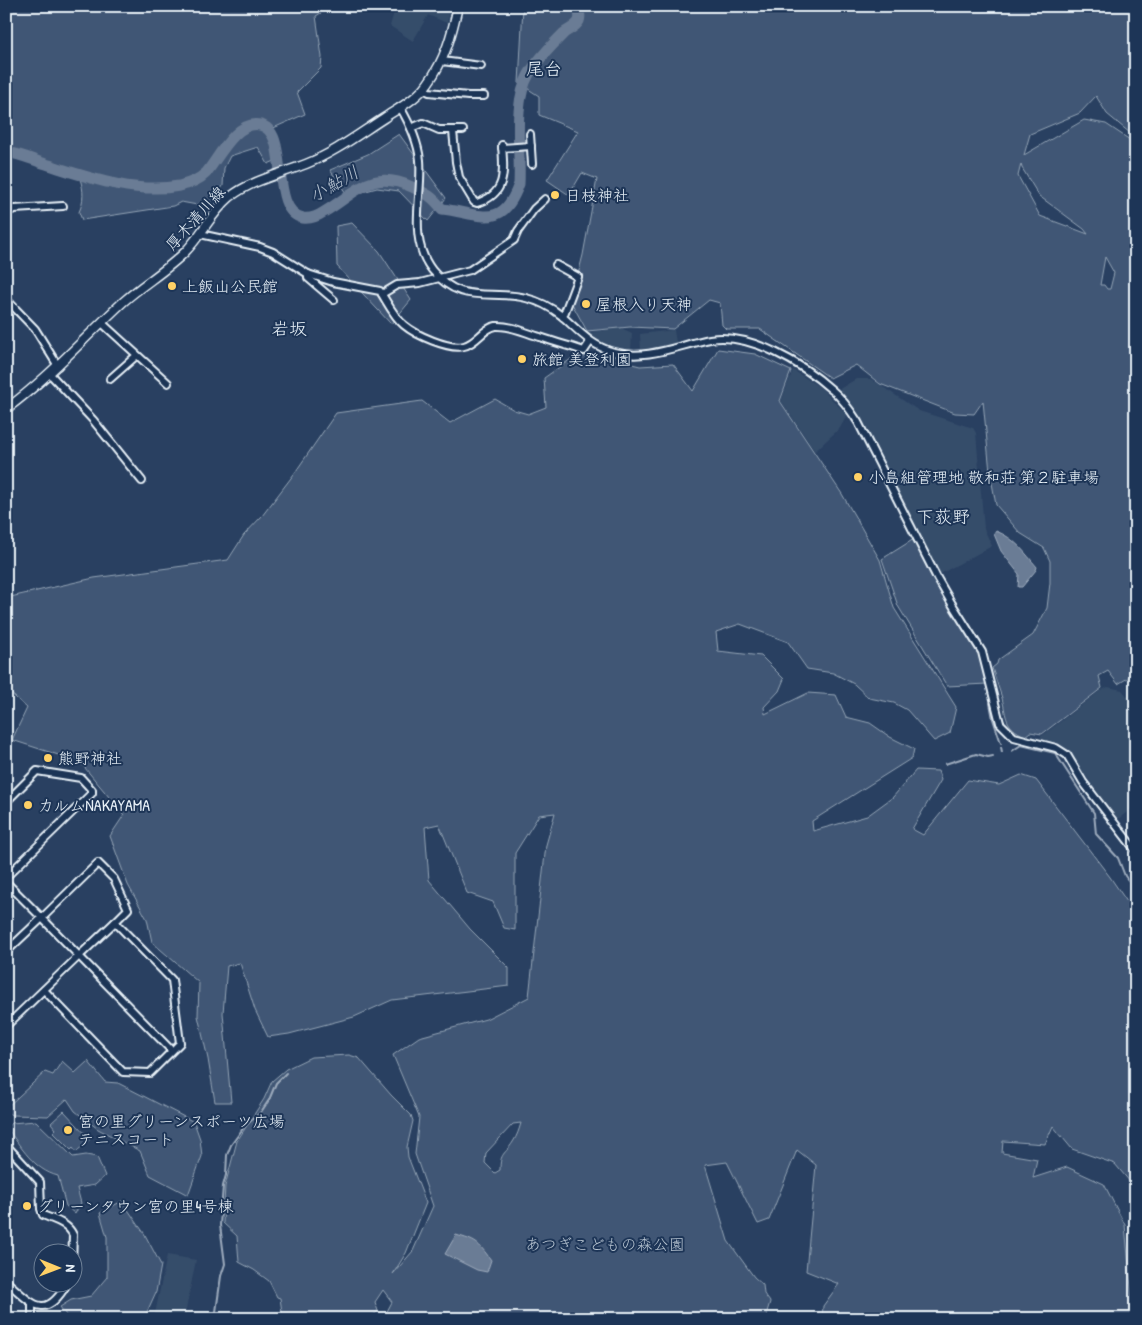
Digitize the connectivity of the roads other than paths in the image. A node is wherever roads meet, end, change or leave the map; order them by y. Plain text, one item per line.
1 (458, 6) edge
2 (442, 61) junction
3 (481, 66) dead end
4 (426, 86) junction
5 (484, 96) dead end
6 (400, 108) junction
7 (416, 118) dead end
8 (422, 123) junction
9 (411, 128) junction
10 (463, 130) dead end
11 (453, 131) junction
12 (530, 134) dead end
13 (530, 146) junction
14 (532, 164) dead end
15 (545, 199) dead end
16 (63, 206) dead end
17 (6, 213) edge
18 (200, 234) junction
19 (556, 265) dead end
20 (308, 274) junction
21 (440, 278) junction
22 (382, 294) junction
23 (6, 298) edge
24 (334, 300) dead end
25 (563, 317) junction
26 (102, 323) junction
27 (590, 342) junction
28 (136, 356) junction
29 (58, 366) junction
30 (50, 374) junction
31 (110, 379) dead end
32 (168, 383) dead end
33 (6, 409) edge
34 (142, 481) dead end
35 (6, 802) edge
36 (1136, 851) edge
37 (6, 877) edge
38 (6, 882) edge
39 (42, 918) junction
40 (116, 922) junction
41 (6, 952) edge
42 (79, 956) junction
43 (44, 990) junction
44 (6, 1026) edge
45 (172, 1051) junction
46 (6, 1145) edge
47 (73, 1242) edge
48 (6, 1281) edge
49 (62, 1292) edge
50 (32, 1303) junction
51 (32, 1319) edge

1 - 2 main road
2 - 3 street
2 - 4 main road, 厚木清川線
4 - 5 street
4 - 6 main road, 厚木清川線
6 - 9 street
6 - 18 main road, 厚木清川線
7 - 8 street
8 - 9 street
8 - 11 street
9 - 21 street
10 - 11 street
11 - 13 street
12 - 13 street
13 - 14 street
15 - 21 street
16 - 17 street
18 - 20 street
18 - 26 main road, 厚木清川線
19 - 25 street
20 - 22 street
20 - 24 street
21 - 22 street
21 - 25 street
22 - 27 street
23 - 29 street
25 - 27 street
26 - 28 street
26 - 29 main road, 厚木清川線
27 - 36 street
28 - 31 street
28 - 32 street
29 - 30 main road, 厚木清川線
30 - 33 main road, 厚木清川線
30 - 34 street
35 - 37 street
38 - 39 street
39 - 40 street
39 - 41 street
39 - 42 street
40 - 42 street
40 - 45 street
42 - 43 street
42 - 45 street
43 - 44 street
43 - 45 street
46 - 47 street
48 - 50 street
49 - 50 street
50 - 51 street

